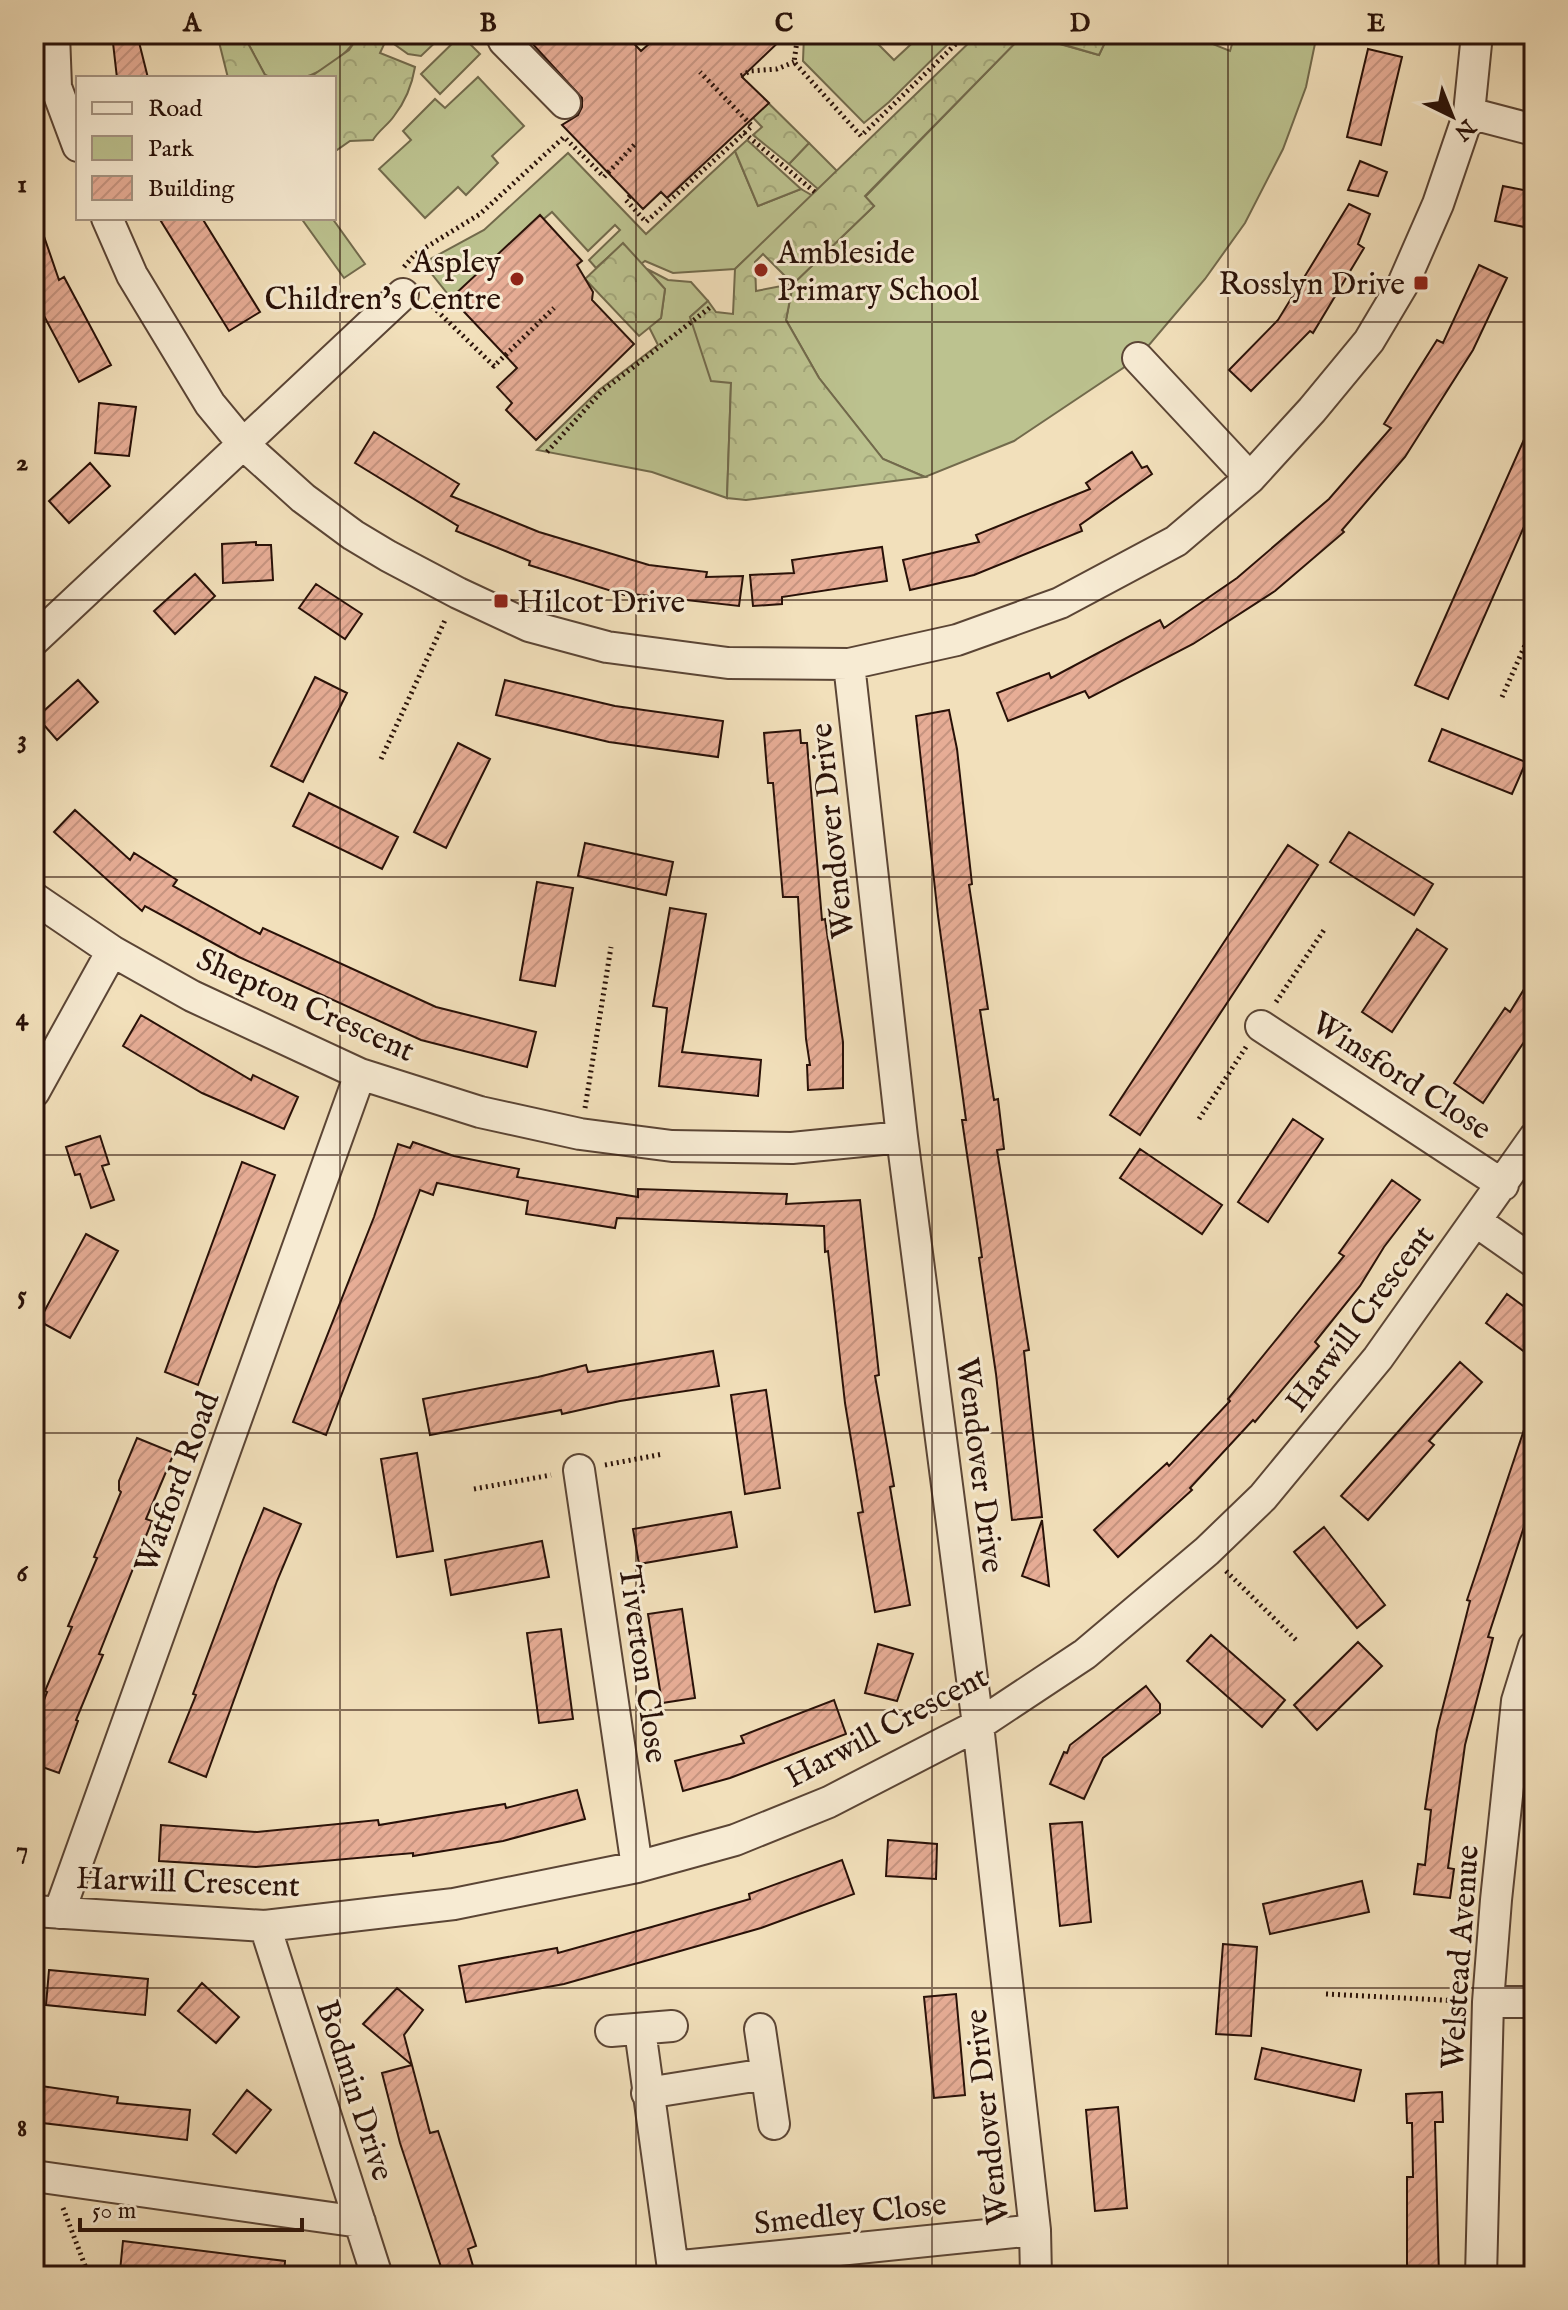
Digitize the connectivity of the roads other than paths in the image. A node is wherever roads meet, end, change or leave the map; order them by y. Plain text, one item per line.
1 (54, 34) edge
2 (501, 34) edge
3 (1477, 34) edge
4 (565, 103) dead end
5 (1469, 113) junction
6 (1534, 130) edge
7 (76, 141) edge
8 (108, 220) edge
9 (403, 288) road end
10 (1138, 358) dead end
11 (243, 444) junction
12 (1250, 478) junction
13 (34, 640) edge
14 (849, 664) junction
15 (34, 898) edge
16 (112, 951) junction
17 (1261, 1026) dead end
18 (360, 1074) junction
19 (34, 1092) edge
20 (902, 1137) junction
21 (1532, 1146) edge
22 (1503, 1185) junction
23 (1477, 1222) junction
24 (1534, 1262) edge
25 (579, 1470) dead end
26 (1534, 1646) edge
27 (978, 1725) junction
28 (637, 1867) junction
29 (47, 1912) edge
30 (265, 1926) junction
31 (1488, 2002) junction
32 (1534, 2002) edge
33 (672, 2026) dead end
34 (760, 2029) dead end
35 (766, 2074) junction
36 (647, 2093) junction
37 (774, 2124) dead end
38 (48, 2177) edge
39 (360, 2222) junction
40 (1035, 2230) junction
41 (673, 2272) edge
42 (377, 2276) edge
43 (1036, 2276) edge
44 (1481, 2276) edge

1 - 7 street
2 - 4 street
3 - 5 street
5 - 6 street
5 - 12 street
8 - 11 street
9 - 11 street
10 - 12 street
11 - 13 street
11 - 14 street
12 - 14 street
14 - 20 street, Wendover Drive
15 - 16 street, Shepton Crescent
16 - 18 street, Shepton Crescent
16 - 19 street
17 - 22 street, Winsford Close
18 - 20 street, Shepton Crescent
18 - 29 street, Watford Road
20 - 27 street, Wendover Drive
21 - 22 street, Harwill Crescent
22 - 23 street, Harwill Crescent
23 - 24 street
23 - 27 street, Harwill Crescent
25 - 28 street, Tiverton Close
26 - 31 street, Welstead Avenue
27 - 28 street, Harwill Crescent
27 - 40 street, Wendover Drive
28 - 30 street, Harwill Crescent
29 - 30 street, Harwill Crescent
30 - 39 street, Bodmin Drive
31 - 32 street
31 - 44 street, Welstead Avenue
33 - 36 street, Smedley Close
34 - 35 street
35 - 36 street
35 - 37 street
36 - 41 street, Smedley Close
38 - 39 street
39 - 42 street, Bodmin Drive
40 - 41 street, Smedley Close
40 - 43 street, Wendover Drive

